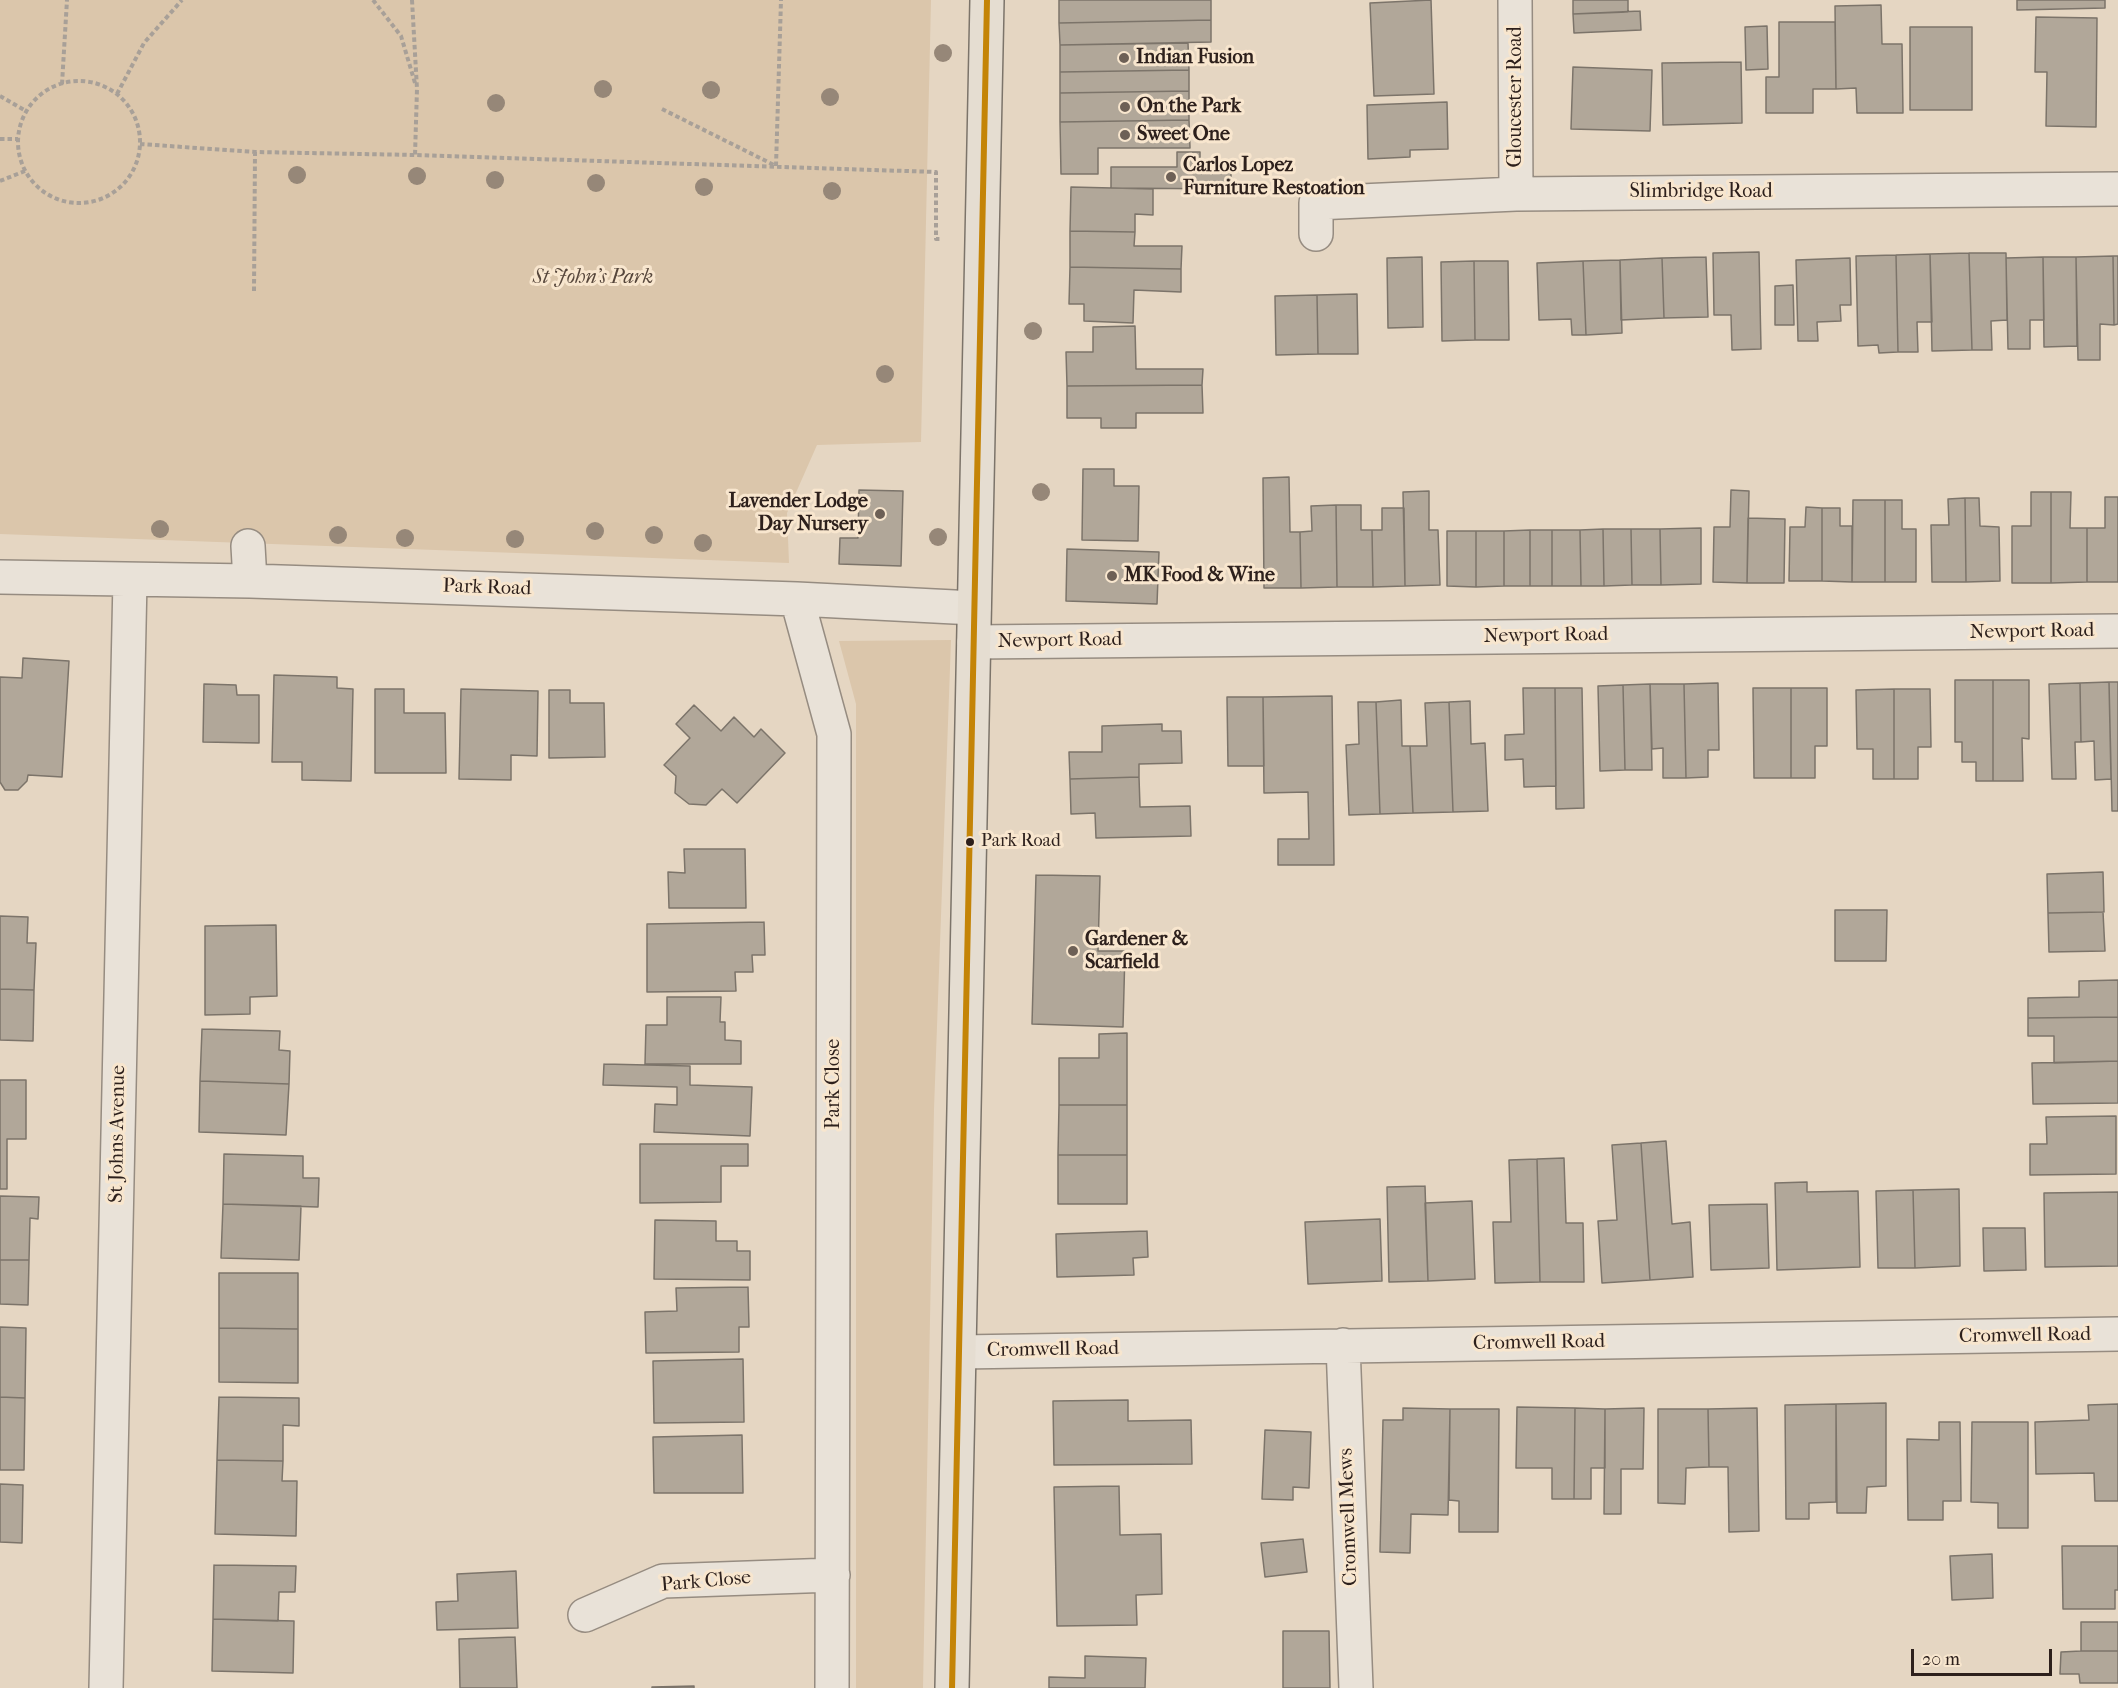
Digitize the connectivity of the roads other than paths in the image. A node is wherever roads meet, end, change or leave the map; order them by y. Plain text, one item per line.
1 (987, 0) edge
2 (1515, 0) edge
3 (2118, 189) edge
4 (1516, 194) junction
5 (1316, 234) dead end
6 (248, 546) dead end
7 (0, 577) edge
8 (130, 579) junction
9 (250, 580) junction
10 (797, 599) junction
11 (974, 608) junction
12 (2118, 631) edge
13 (974, 642) junction
14 (2118, 1334) edge
15 (1343, 1346) junction
16 (960, 1352) junction
17 (833, 1575) junction
18 (585, 1615) dead end
19 (106, 1688) edge
20 (832, 1688) edge
21 (952, 1688) edge
22 (1356, 1688) edge

1 - 11 main road
2 - 4 street, Gloucester Road
3 - 4 street, Slimbridge Road
4 - 5 street, Slimbridge Road
6 - 9 street
7 - 8 street, Park Road
8 - 9 street, Park Road
8 - 19 street, St Johns Avenue
9 - 10 street, Park Road
10 - 11 street, Park Road
10 - 17 street, Park Close
11 - 13 main road
12 - 13 street, Newport Road
13 - 16 main road
14 - 15 street, Cromwell Road
15 - 16 street, Cromwell Road
15 - 22 street, Cromwell Mews
16 - 21 main road
17 - 18 street, Park Close
17 - 20 street, Park Close

